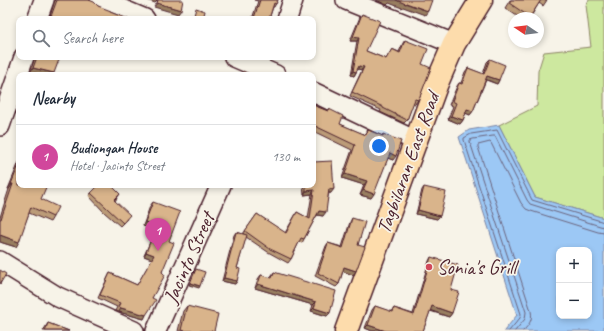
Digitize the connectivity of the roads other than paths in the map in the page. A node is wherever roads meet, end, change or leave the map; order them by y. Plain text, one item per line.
1 (44, 0) edge
2 (100, 0) edge
3 (293, 0) edge
4 (346, 0) edge
5 (481, 0) edge
6 (38, 16) edge
7 (138, 16) edge
8 (288, 16) edge
9 (454, 44) junction
10 (23, 60) edge
11 (243, 60) edge
12 (274, 70) edge
13 (19, 72) edge
14 (16, 80) edge
15 (316, 93) edge
16 (0, 126) edge
17 (416, 141) junction
18 (220, 188) edge
19 (0, 261) edge
20 (134, 331) edge
21 (156, 331) edge
22 (346, 331) edge

1 - 6 street
2 - 7 street
3 - 8 street
4 - 9 street
5 - 9 main road, Tagbilaran East Road
9 - 17 main road, Tagbilaran East Road
10 - 13 street
11 - 12 street
14 - 16 street
15 - 17 street
17 - 22 main road, Tagbilaran East Road
18 - 21 street, Jacinto Street
19 - 20 street

